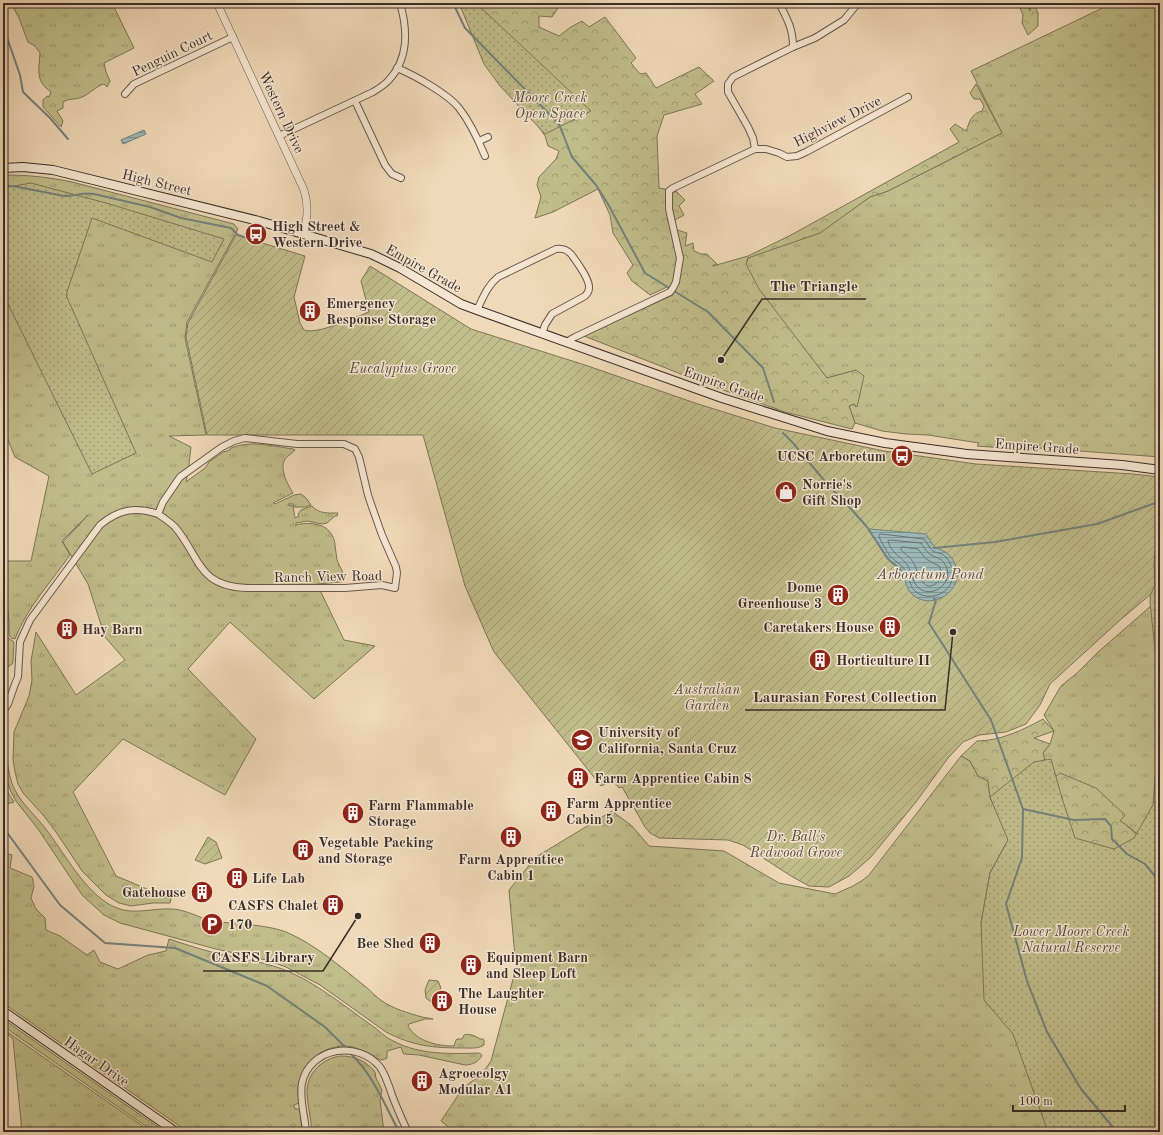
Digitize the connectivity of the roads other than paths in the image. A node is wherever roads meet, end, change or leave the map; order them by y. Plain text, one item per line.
1 (218, 3) edge
2 (400, 3) edge
3 (779, 3) edge
4 (858, 3) edge
5 (233, 37) junction
6 (793, 47) junction
7 (397, 68) junction
8 (124, 94) dead end
9 (908, 97) dead end
10 (355, 101) junction
11 (279, 136) junction
12 (488, 137) dead end
13 (479, 141) junction
14 (755, 150) junction
15 (485, 156) dead end
16 (3, 168) edge
17 (401, 178) dead end
18 (303, 234) junction
19 (477, 310) junction
20 (542, 334) junction
21 (566, 342) junction
22 (1160, 470) edge
23 (158, 514) junction
24 (3, 712) edge
25 (3, 1011) edge
26 (176, 1132) edge
27 (306, 1132) edge
28 (408, 1132) edge

1 - 5 street, Western Drive
2 - 7 street
3 - 6 street
4 - 6 street
5 - 8 street, Penguin Court
5 - 11 street, Western Drive
6 - 14 street
7 - 10 street
7 - 13 street
9 - 14 street, Highview Drive
10 - 11 street
10 - 17 street
11 - 18 street, Western Drive
12 - 13 street
13 - 15 street
14 - 21 street, Highview Drive
16 - 18 main road, High Street
18 - 19 main road, Empire Grade
19 - 20 main road, Empire Grade
19 - 20 street
20 - 21 main road, Empire Grade
21 - 22 main road, Empire Grade
23 - 23 street, Ranch View Road
23 - 24 street, Ranch View Road
25 - 26 main road, Hagar Drive
27 - 28 street

